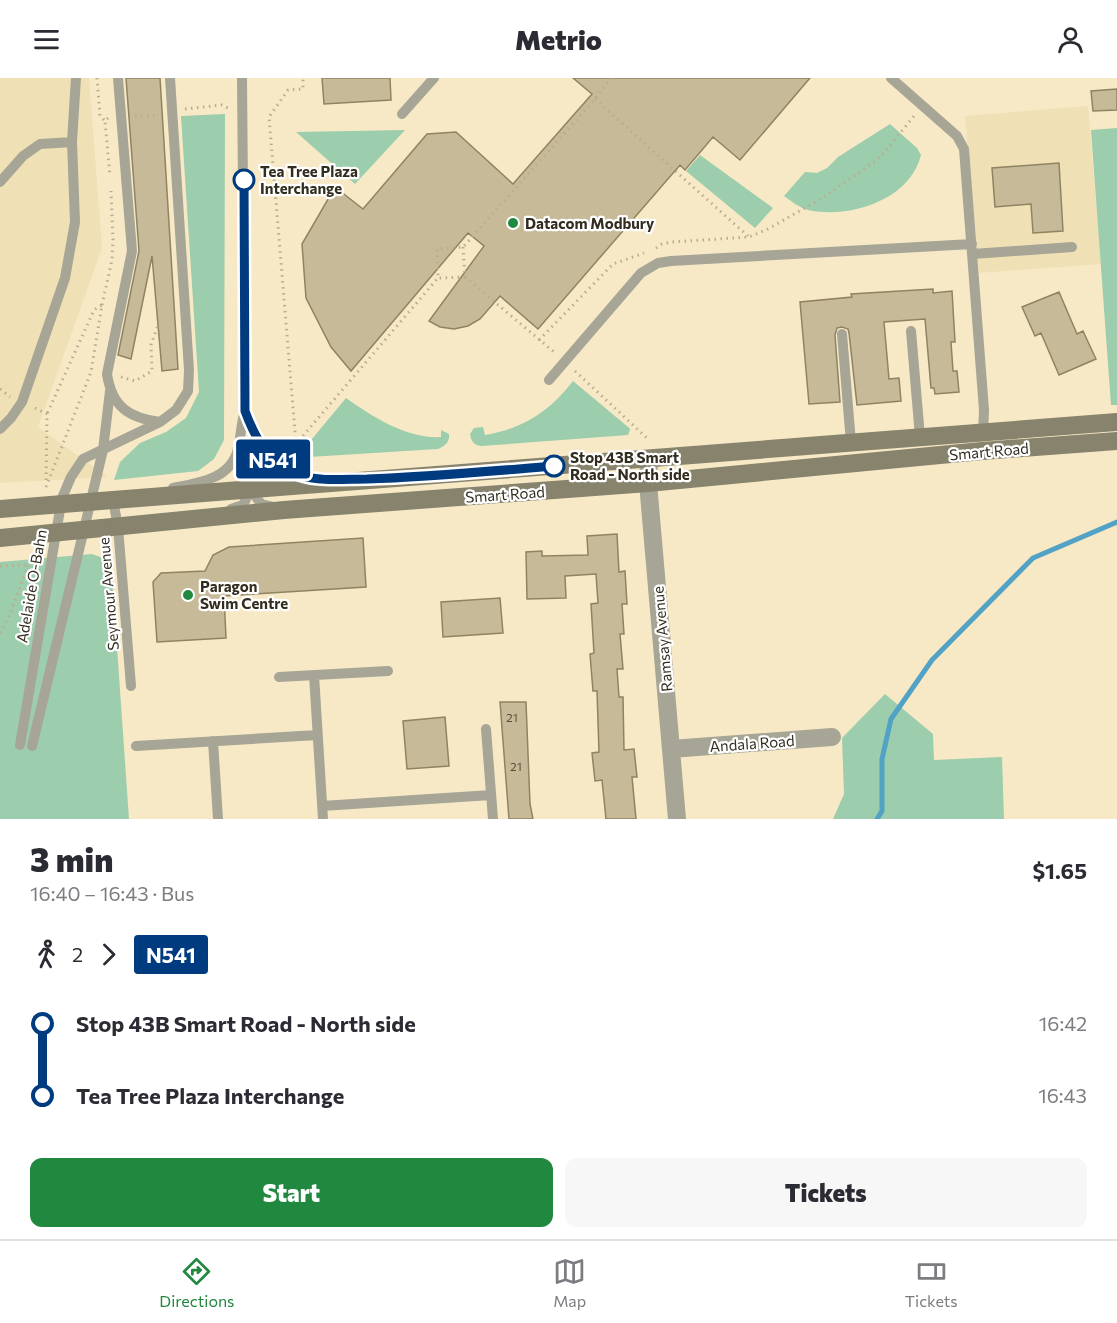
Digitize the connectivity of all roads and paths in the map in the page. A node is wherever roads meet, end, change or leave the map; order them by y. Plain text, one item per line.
1 (75, 78) edge
2 (98, 78) edge
3 (118, 78) edge
4 (170, 78) edge
5 (242, 78) edge
6 (303, 78) edge
7 (434, 78) edge
8 (611, 78) edge
9 (891, 78) edge
10 (595, 99) junction
11 (924, 106) junction
12 (402, 114) dead end
13 (105, 121) dead end
14 (72, 142) junction
15 (0, 182) edge
16 (749, 237) junction
17 (463, 247) junction
18 (1072, 247) dead end
19 (972, 249) junction
20 (438, 278) junction
21 (158, 325) dead end
22 (911, 331) dead end
23 (842, 333) dead end
24 (539, 340) dead end
25 (120, 377) dead end
26 (549, 380) dead end
27 (110, 391) junction
28 (22, 402) junction
29 (245, 411) junction
30 (47, 414) junction
31 (160, 422) junction
32 (1117, 422) edge
33 (0, 429) edge
34 (984, 432) junction
35 (920, 437) junction
36 (256, 440) junction
37 (1117, 441) edge
38 (851, 443) junction
39 (296, 444) junction
40 (103, 450) junction
41 (238, 451) junction
42 (982, 451) junction
43 (649, 459) junction
44 (292, 463) dead end
45 (390, 478) junction
46 (648, 483) junction
47 (46, 487) junction
48 (251, 490) junction
49 (45, 496) dead end
50 (113, 500) junction
51 (0, 509) edge
52 (284, 510) junction
53 (170, 522) junction
54 (110, 528) junction
55 (0, 538) edge
56 (34, 549) dead end
57 (29, 565) junction
58 (0, 566) edge
59 (0, 633) edge
60 (388, 671) dead end
61 (314, 675) junction
62 (279, 677) dead end
63 (131, 686) dead end
64 (486, 729) dead end
65 (317, 735) junction
66 (832, 737) dead end
67 (213, 741) junction
68 (20, 745) dead end
69 (32, 746) dead end
70 (136, 746) dead end
71 (671, 749) junction
72 (491, 795) junction
73 (322, 806) junction
74 (218, 819) edge
75 (323, 819) edge
76 (493, 819) edge
77 (678, 819) edge

1 - 14 lane
2 - 13 path
3 - 27 lane
4 - 31 lane
5 - 29 lane
6 - 39 path
7 - 12 lane
8 - 10 path
9 - 11 lane
10 - 16 path
10 - 17 path
11 - 16 path
11 - 19 lane
14 - 15 lane
14 - 28 lane
16 - 24 path
17 - 20 path
17 - 20 path
18 - 19 lane
19 - 26 lane
19 - 34 lane
20 - 39 path
21 - 25 path
22 - 35 lane
23 - 38 lane
27 - 31 lane
27 - 40 lane
28 - 30 path
28 - 33 lane
29 - 36 lane
29 - 41 lane
30 - 47 path
30 - 47 path
31 - 40 lane, Adelaide O-Bahn
32 - 34 main road, Smart Road
34 - 35 main road, Smart Road
34 - 42 lane
35 - 38 main road, Smart Road
36 - 45 lane
36 - 48 lane
37 - 42 main road, Smart Road
38 - 43 main road, Smart Road
39 - 44 path
40 - 68 lane, Adelaide O-Bahn
40 - 69 lane
41 - 48 lane
41 - 50 lane
42 - 46 main road, Smart Road
43 - 45 main road, Smart Road
43 - 46 street, Ramsay Avenue
45 - 48 main road, Smart Road
46 - 52 main road, Smart Road
46 - 71 street, Ramsay Avenue
47 - 49 path
48 - 50 main road, Smart Road
48 - 52 lane
48 - 53 lane
50 - 51 main road, Smart Road, bridge
50 - 54 lane, Seymour Avenue
52 - 53 main road, Smart Road
53 - 54 main road, Smart Road
54 - 55 main road, Smart Road, bridge
54 - 63 lane, Seymour Avenue
56 - 57 path
57 - 58 path
57 - 59 path
60 - 61 lane
61 - 62 lane
61 - 65 lane
64 - 72 lane
65 - 67 lane
65 - 73 lane
66 - 71 street, Andala Road
67 - 70 lane
67 - 74 lane
71 - 77 street, Ramsay Avenue
72 - 73 lane
72 - 76 lane
73 - 75 lane

